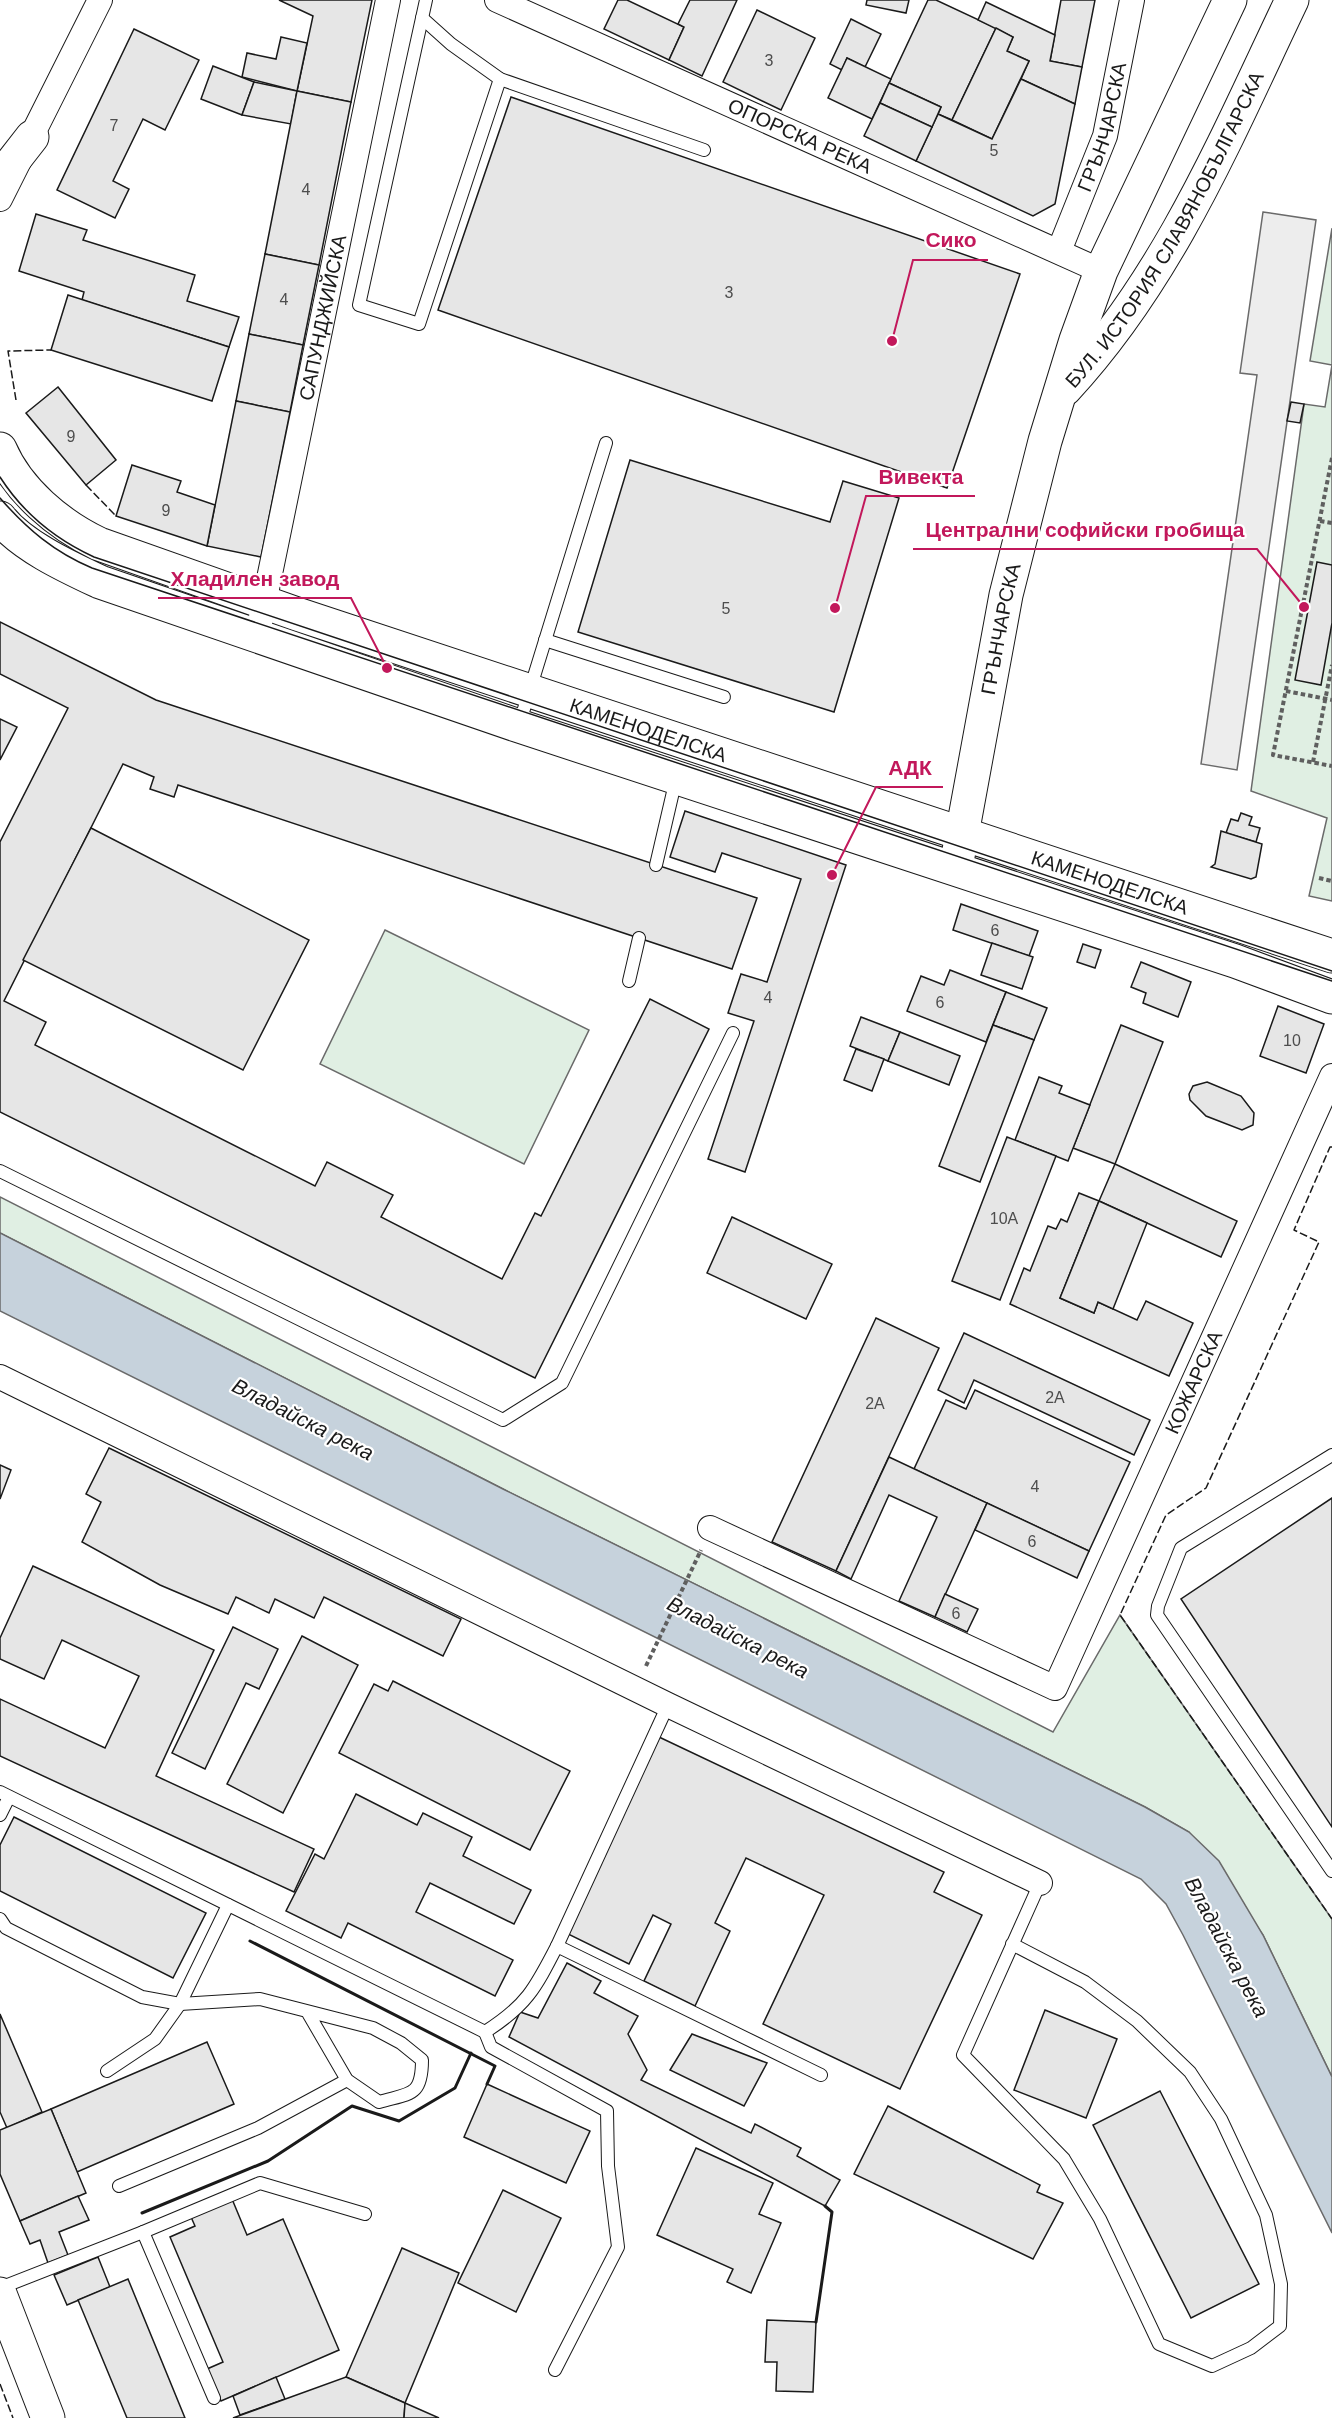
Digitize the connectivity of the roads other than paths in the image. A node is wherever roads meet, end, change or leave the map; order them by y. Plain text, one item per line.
1 (100, 0) edge
2 (388, 0) edge
3 (426, 0) edge
4 (497, 0) edge
5 (1132, 0) edge
6 (1230, 0) edge
7 (1292, 0) edge
8 (422, 18) junction
9 (500, 79) junction
10 (32, 137) junction
11 (0, 150) edge
12 (704, 150) dead end
13 (0, 178) edge
14 (0, 199) edge
15 (1059, 251) junction
16 (1101, 271) junction
17 (1062, 393) junction
18 (606, 443) dead end
19 (0, 449) edge
20 (56, 518) junction
21 (2, 524) edge
22 (265, 602) junction
23 (257, 637) junction
24 (545, 640) junction
25 (530, 691) junction
26 (724, 697) dead end
27 (519, 726) junction
28 (676, 777) junction
29 (962, 835) junction
30 (656, 865) dead end
31 (955, 869) junction
32 (639, 938) dead end
33 (1332, 956) edge
34 (629, 981) dead end
35 (1332, 997) edge
36 (733, 1033) dead end
37 (1332, 1076) edge
38 (0, 1171) edge
39 (0, 1377) edge
40 (1332, 1455) edge
41 (710, 1528) dead end
42 (668, 1705) junction
43 (5, 1794) edge
44 (0, 1815) edge
45 (1332, 1871) edge
46 (1040, 1883) joint
47 (228, 1905) junction
48 (0, 1918) edge
49 (1012, 1944) junction
50 (557, 1946) junction
51 (180, 2004) junction
52 (308, 2013) junction
53 (484, 2032) junction
54 (107, 2071) dead end
55 (821, 2074) dead end
56 (347, 2080) junction
57 (119, 2186) dead end
58 (365, 2214) dead end
59 (143, 2232) junction
60 (0, 2288) edge
61 (0, 2294) edge
62 (555, 2370) dead end
63 (214, 2398) dead end
64 (48, 2418) edge

1 - 10 street
2 - 22 street, САПУНДЖИЙСКА
3 - 8 lane
4 - 15 street, ОПОРСКА РЕКА
5 - 15 street, ГРЪНЧАРСКА
6 - 16 main road, БУЛ. ИСТОРИЯ СЛАВЯНОБЪЛГАРСКА
7 - 17 main road, БУЛ. ИСТОРИЯ СЛАВЯНОБЪЛГАРСКА
8 - 9 lane
8 - 9 lane
9 - 12 lane
10 - 11 main road
10 - 13 main road
10 - 14 street
15 - 16 street, ОПОРСКА РЕКА
16 - 17 main road, БУЛ. ИСТОРИЯ СЛАВЯНОБЪЛГАРСКА
17 - 29 main road, ГРЪНЧАРСКА
18 - 24 lane
19 - 20 main road, КАМЕНОДЕЛСКА
20 - 21 street
20 - 22 main road, КАМЕНОДЕЛСКА
21 - 23 main road, КАМЕНОДЕЛСКА
22 - 23 street, САПУНДЖИЙСКА
22 - 25 main road, КАМЕНОДЕЛСКА
23 - 27 main road, КАМЕНОДЕЛСКА
24 - 25 lane
24 - 26 lane
25 - 27 lane
25 - 29 main road, КАМЕНОДЕЛСКА
27 - 28 main road, КАМЕНОДЕЛСКА
28 - 30 lane
28 - 31 main road, КАМЕНОДЕЛСКА
29 - 31 main road, ГРЪНЧАРСКА
29 - 33 main road, КАМЕНОДЕЛСКА
31 - 35 main road, КАМЕНОДЕЛСКА
32 - 34 lane
36 - 38 lane
37 - 41 street, КОЖАРСКА
39 - 42 street
40 - 45 lane
42 - 46 street
42 - 50 lane
43 - 44 lane
43 - 47 lane
46 - 49 lane
47 - 51 lane
47 - 53 lane
48 - 51 lane
49 - 49 lane
50 - 53 lane
50 - 55 lane
51 - 52 lane
51 - 54 lane
52 - 56 lane
52 - 56 lane
53 - 62 lane
56 - 57 lane
58 - 59 lane
59 - 60 lane
59 - 63 lane
61 - 64 main road

